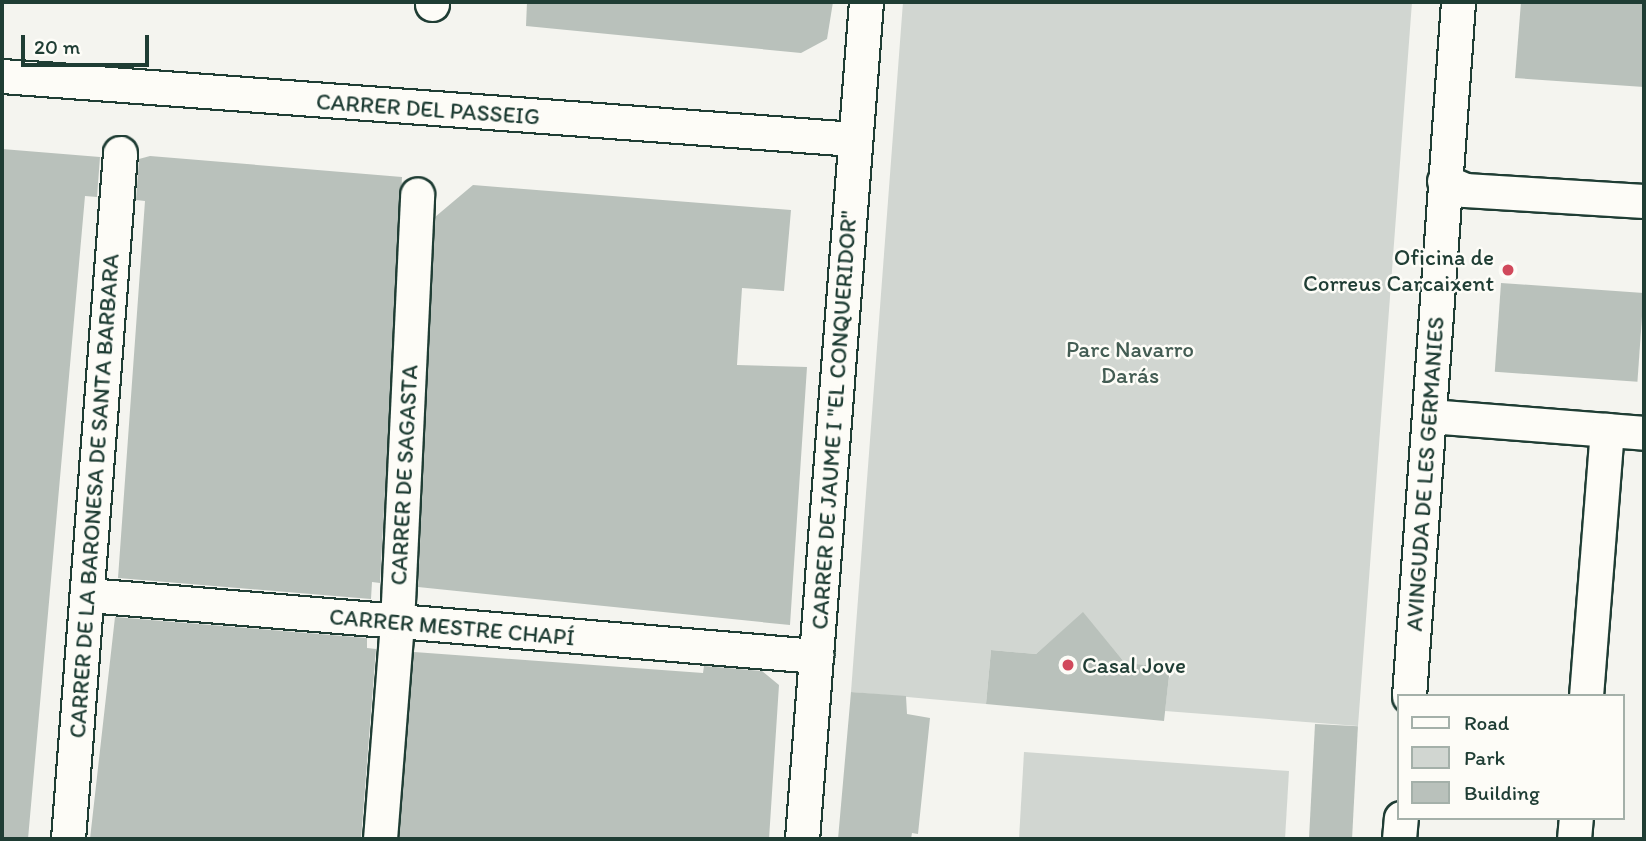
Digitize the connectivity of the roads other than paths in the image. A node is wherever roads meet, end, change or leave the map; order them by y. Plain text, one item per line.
1 (866, 2) edge
2 (1458, 2) edge
3 (2, 76) edge
4 (854, 138) junction
5 (120, 153) dead end
6 (1444, 181) junction
7 (417, 194) dead end
8 (1644, 201) edge
9 (1430, 416) junction
10 (1607, 430) junction
11 (1644, 433) edge
12 (88, 596) junction
13 (397, 622) junction
14 (816, 656) junction
15 (1409, 694) edge
16 (1586, 694) edge
17 (1401, 820) edge
18 (1576, 820) edge
19 (68, 839) edge
20 (380, 839) edge
21 (802, 839) edge
22 (1399, 839) edge
23 (1574, 839) edge

1 - 4 street, CARRER DE JAUME I "EL CONQUERIDOR"
2 - 6 street, AVINGUDA DE LES GERMANIES
3 - 4 street, CARRER DEL PASSEIG
4 - 14 street, CARRER DE JAUME I "EL CONQUERIDOR"
5 - 12 street, CARRER DE LA BARONESA DE SANTA BARBARA
6 - 8 street
6 - 9 street, AVINGUDA DE LES GERMANIES
7 - 13 street, CARRER DE SAGASTA
9 - 10 street
9 - 15 street, AVINGUDA DE LES GERMANIES
10 - 11 street
10 - 16 street
12 - 13 street, CARRER MESTRE CHAPÍ
12 - 19 street, CARRER DE LA BARONESA DE SANTA BARBARA
13 - 14 street, CARRER MESTRE CHAPÍ
13 - 20 street, CARRER DE SAGASTA
14 - 21 street, CARRER DE JAUME I "EL CONQUERIDOR"
17 - 22 street
18 - 23 street

